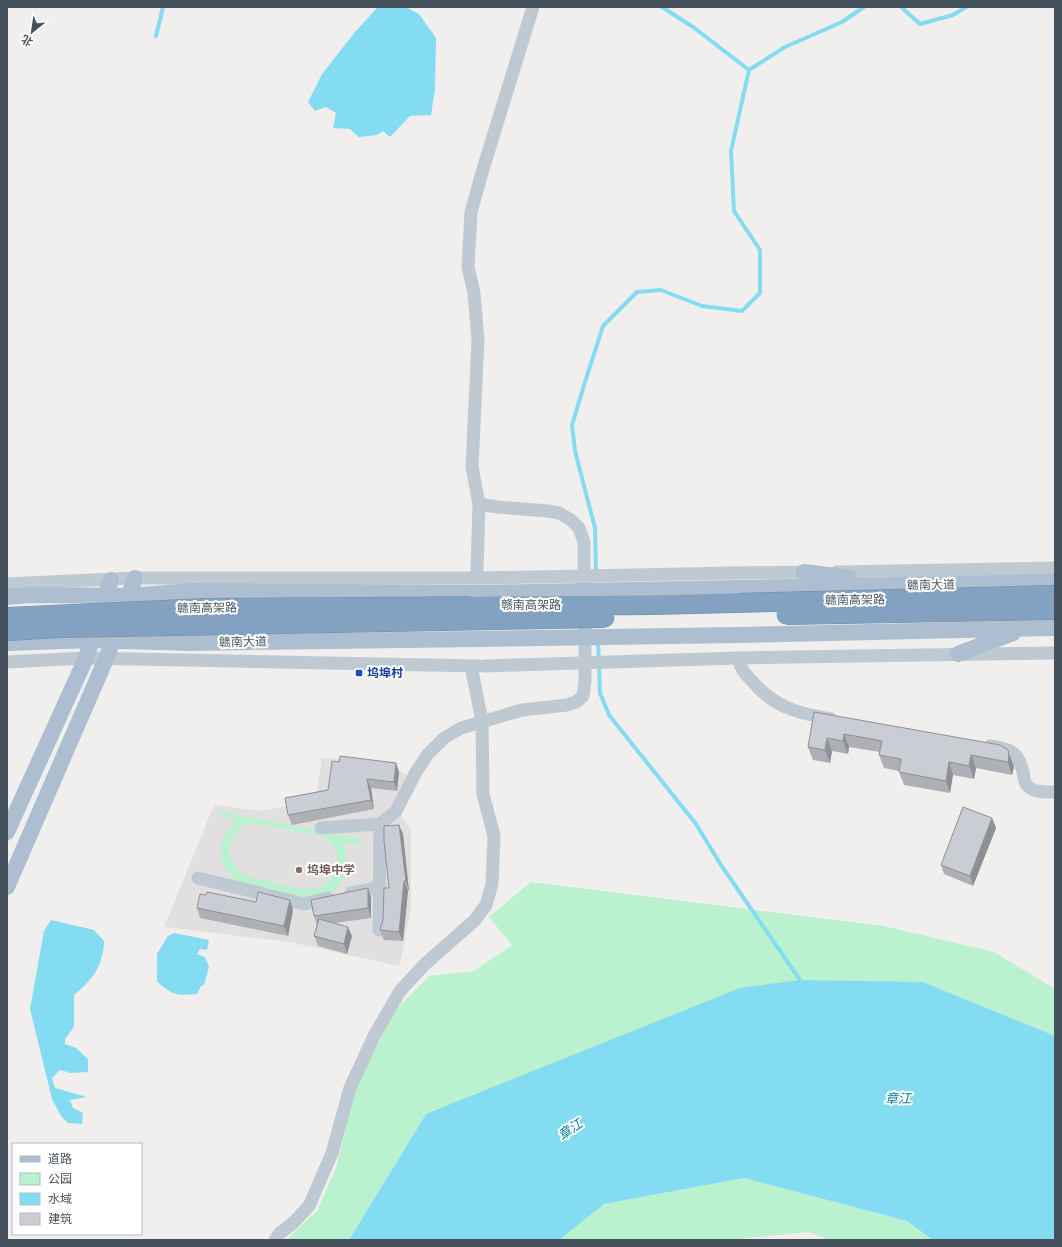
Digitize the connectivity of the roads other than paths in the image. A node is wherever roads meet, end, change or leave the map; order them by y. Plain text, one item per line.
1 (533, 7) edge
2 (479, 504) junction
3 (1055, 568) edge
4 (804, 572) junction
5 (135, 578) junction
6 (111, 580) junction
7 (734, 581) junction
8 (1055, 582) edge
9 (7, 584) edge
10 (477, 585) junction
11 (907, 585) junction
12 (191, 591) junction
13 (29, 595) junction
14 (1055, 595) edge
15 (129, 596) junction
16 (7, 597) edge
17 (104, 597) junction
18 (1055, 610) edge
19 (7, 616) edge
20 (1023, 628) junction
21 (1055, 628) edge
22 (7, 631) edge
23 (92, 640) junction
24 (112, 641) junction
25 (30, 642) junction
26 (7, 643) edge
27 (190, 643) junction
28 (1055, 653) edge
29 (958, 654) junction
30 (86, 658) junction
31 (738, 658) junction
32 (106, 659) junction
33 (7, 662) edge
34 (471, 666) junction
35 (482, 721) junction
36 (845, 721) edge
37 (980, 745) edge
38 (1055, 792) edge
39 (380, 824) junction
40 (321, 828) dead end
41 (7, 832) edge
42 (198, 878) dead end
43 (7, 887) edge
44 (380, 887) junction
45 (379, 930) edge
46 (275, 1240) edge

1 - 2 street
2 - 10 street
2 - 35 street
3 - 4 street
4 - 7 street
4 - 11 main road
5 - 6 street
5 - 10 street
5 - 15 main road
6 - 9 street
6 - 17 main road
7 - 10 main road, 赣南大道, bridge
7 - 11 main road, 赣南大道
8 - 11 main road, 赣南大道
10 - 12 main road
12 - 15 main road
12 - 27 main road
13 - 16 main road
13 - 17 main road
13 - 25 main road
14 - 19 highway, 赣南高架路, bridge
15 - 17 main road
15 - 24 main road
17 - 23 main road
18 - 22 highway, 赣南高架路, bridge
20 - 21 main road
20 - 27 main road, 赣南大道, bridge
20 - 29 main road
23 - 24 main road, 赣南大道
23 - 25 main road, 赣南大道
23 - 30 main road
24 - 27 main road, 赣南大道
24 - 32 main road
25 - 26 main road, 赣南大道
28 - 29 street
29 - 31 street
30 - 32 street
30 - 33 street
30 - 41 main road
31 - 34 street, bridge
31 - 36 street
32 - 34 street
32 - 43 main road
34 - 35 street
35 - 39 street
35 - 46 street
37 - 38 street
39 - 40 street
39 - 44 street
42 - 44 street
44 - 45 street

